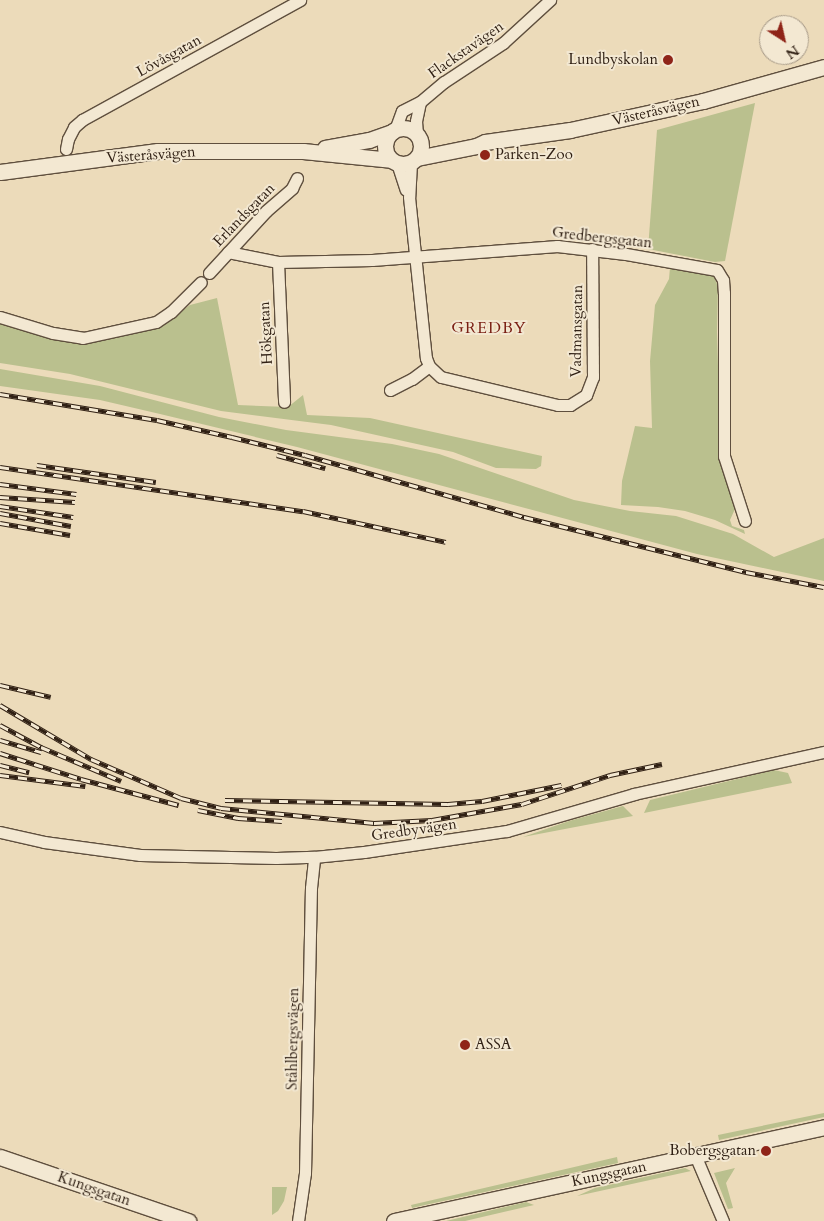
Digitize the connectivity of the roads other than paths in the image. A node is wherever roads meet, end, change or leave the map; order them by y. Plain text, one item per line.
1 (300, 0) edge
2 (550, 0) edge
3 (824, 67) edge
4 (420, 102) junction
5 (393, 131) junction
6 (418, 136) junction
7 (485, 142) junction
8 (66, 149) dead end
9 (303, 151) junction
10 (404, 161) junction
11 (0, 172) edge
12 (297, 178) dead end
13 (592, 249) junction
14 (228, 252) junction
15 (417, 257) junction
16 (278, 262) junction
17 (209, 273) dead end
18 (201, 282) dead end
19 (0, 317) edge
20 (429, 366) junction
21 (390, 390) dead end
22 (284, 402) dead end
23 (745, 521) dead end
24 (824, 752) edge
25 (0, 832) edge
26 (314, 857) junction
27 (824, 1127) edge
28 (695, 1155) junction
29 (0, 1157) edge
30 (188, 1221) edge
31 (298, 1221) edge
32 (394, 1221) edge
33 (723, 1221) edge

1 - 8 street, Lövåsgatan
2 - 4 street, Flackstavägen
3 - 7 street, Västeråsvägen
4 - 5 street, Flackstavägen
4 - 6 street
5 - 6 street
5 - 9 street, Västeråsvägen
5 - 10 street
6 - 7 street, Västeråsvägen
6 - 10 street
7 - 10 street, Västeråsvägen
9 - 10 street, Västeråsvägen
9 - 11 street, Västeråsvägen
10 - 15 street
12 - 14 street, Erlandsgatan
13 - 15 street, Gredbergsgatan
13 - 20 street, Vadmansgatan
13 - 23 street, Gredbergsgatan
14 - 16 street, Gredbergsgatan
14 - 17 street, Erlandsgatan
15 - 16 street, Gredbergsgatan
15 - 20 street
16 - 22 street, Hökgatan
18 - 19 street
20 - 21 street
24 - 26 street, Gredbyvägen
25 - 26 street, Gredbyvägen
26 - 31 street, Ståhlbergsvägen
27 - 28 street, Kungsgatan
28 - 32 street, Kungsgatan
28 - 33 street
29 - 30 street, Kungsgatan

